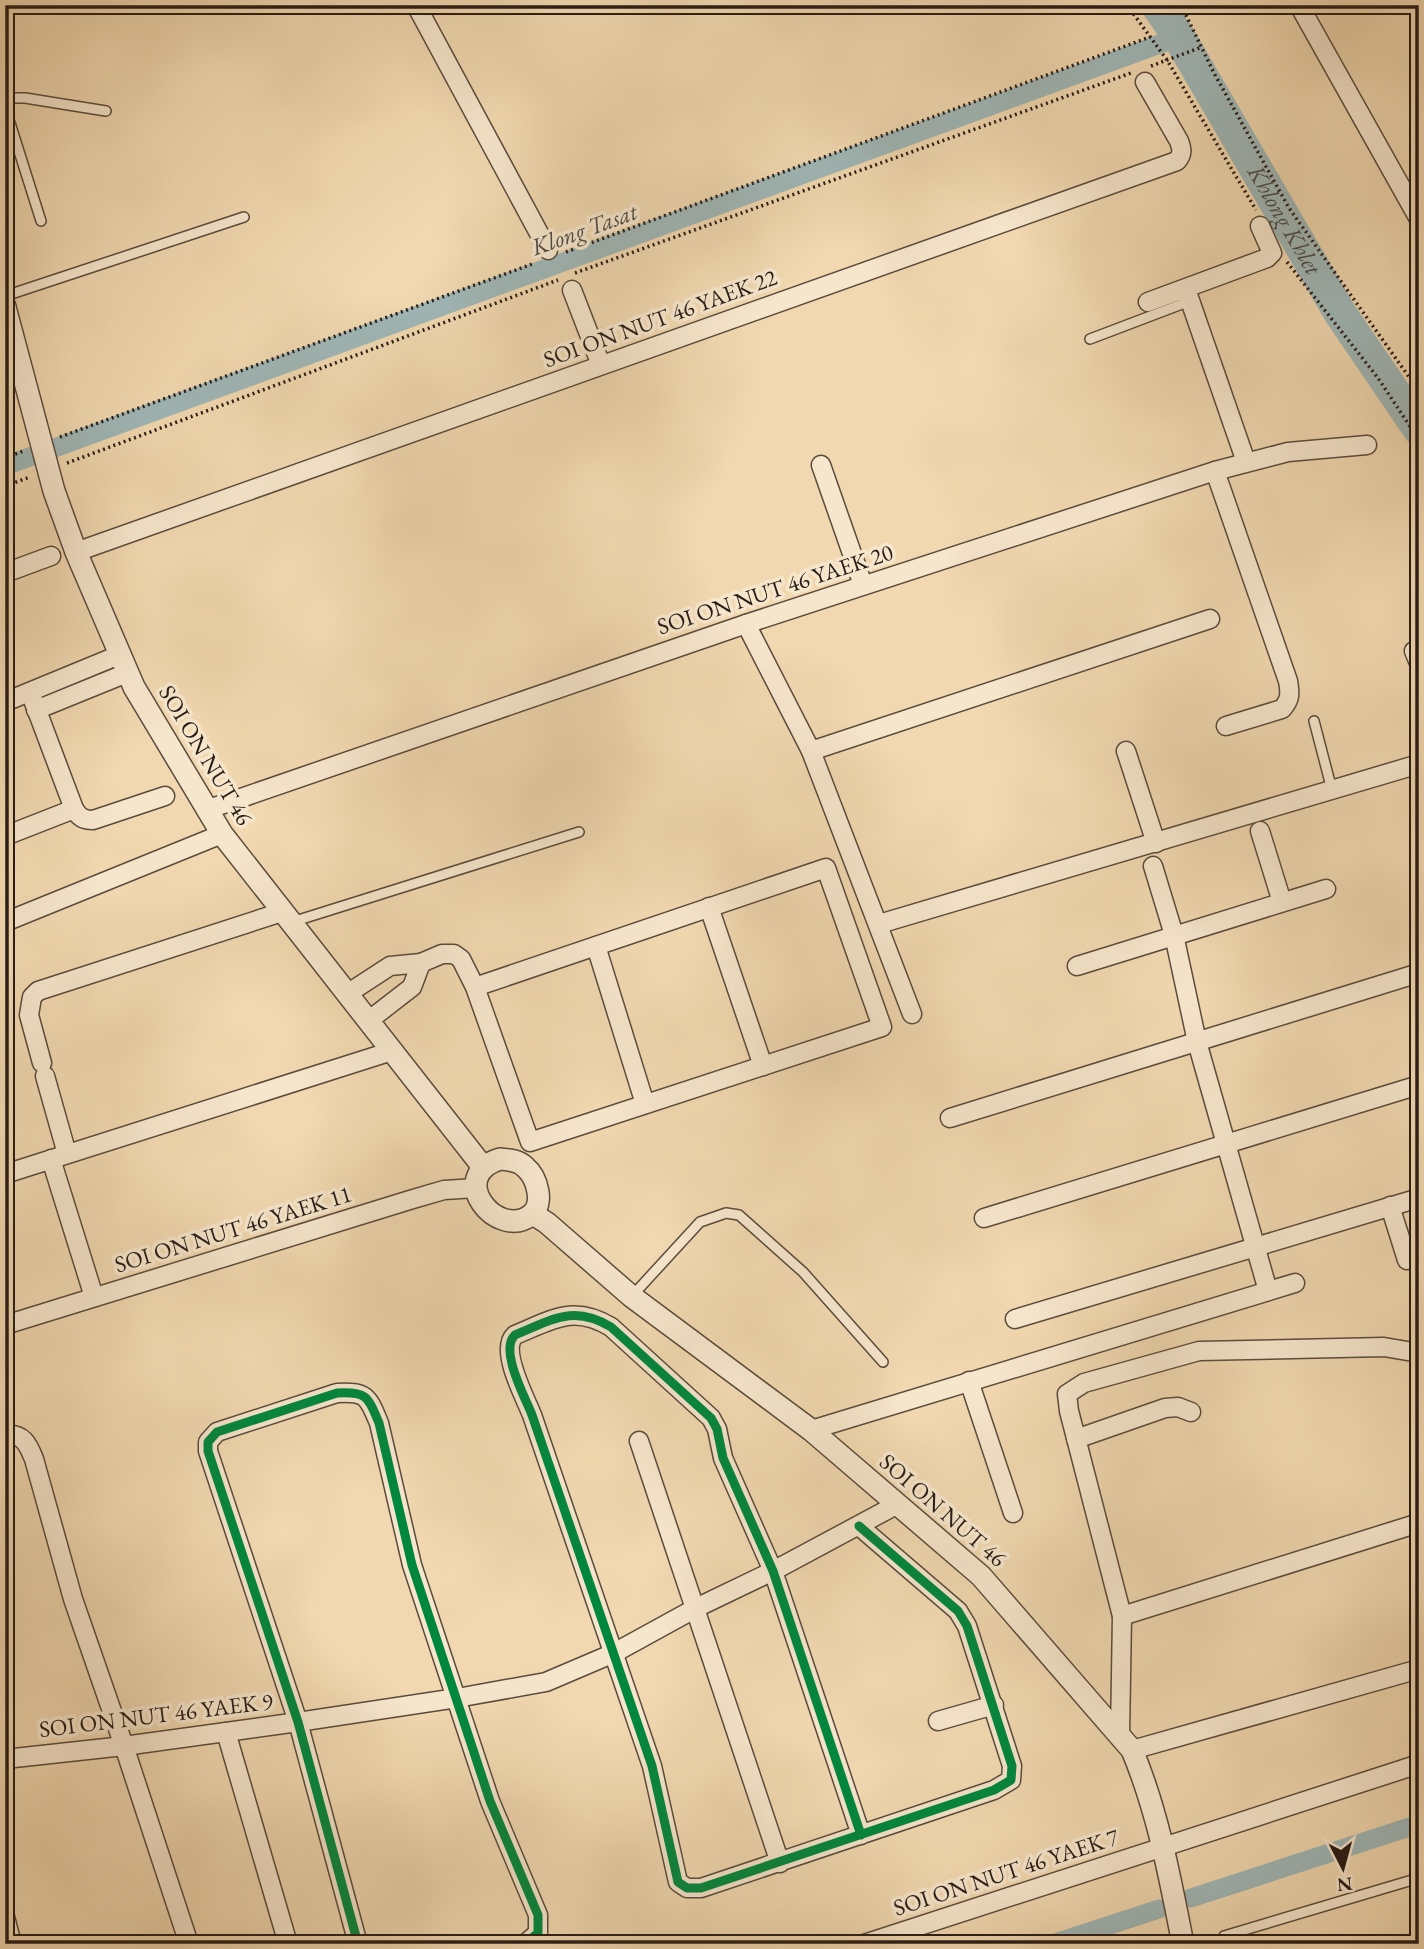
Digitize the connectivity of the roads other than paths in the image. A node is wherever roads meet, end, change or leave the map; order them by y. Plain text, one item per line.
1 (415, 5) edge
2 (1299, 5) edge
3 (1145, 82) dead end
4 (5, 98) edge
5 (5, 107) edge
6 (106, 111) dead end
7 (244, 217) dead end
8 (1419, 219) edge
9 (41, 221) dead end
10 (1261, 226) dead end
11 (549, 255) road end
12 (569, 281) road end
13 (1188, 295) junction
14 (5, 296) edge
15 (1148, 302) dead end
16 (5, 307) edge
17 (1090, 339) dead end
18 (601, 365) junction
19 (1367, 445) dead end
20 (1246, 462) junction
21 (821, 465) dead end
22 (1215, 471) junction
23 (76, 552) junction
24 (51, 556) dead end
25 (5, 573) edge
26 (863, 585) junction
27 (1210, 619) dead end
28 (746, 624) junction
29 (123, 664) junction
30 (30, 692) junction
31 (5, 702) edge
32 (36, 710) junction
33 (1314, 721) dead end
34 (1226, 726) dead end
35 (811, 751) junction
36 (1126, 751) dead end
37 (1419, 765) edge
38 (1332, 790) junction
39 (165, 796) dead end
40 (74, 809) junction
41 (206, 810) junction
42 (1260, 831) dead end
43 (579, 832) dead end
44 (222, 834) junction
45 (5, 836) edge
46 (1156, 843) junction
47 (1153, 866) dead end
48 (1326, 889) dead end
49 (1282, 902) junction
50 (709, 908) junction
51 (286, 917) junction
52 (5, 922) edge
53 (879, 924) junction
54 (1174, 935) junction
55 (596, 946) junction
56 (421, 963) junction
57 (1077, 966) dead end
58 (1419, 973) edge
59 (475, 987) junction
60 (347, 994) junction
61 (912, 1014) dead end
62 (368, 1021) junction
63 (1197, 1042) junction
64 (392, 1051) junction
65 (763, 1066) junction
66 (1419, 1085) edge
67 (645, 1104) junction
68 (950, 1118) dead end
69 (1225, 1144) junction
70 (59, 1157) junction
71 (483, 1167) junction
72 (5, 1174) edge
73 (476, 1188) junction
74 (1419, 1198) edge
75 (1390, 1206) junction
76 (533, 1214) junction
77 (984, 1218) dead end
78 (1254, 1248) junction
79 (1408, 1260) dead end
80 (1295, 1283) dead end
81 (1268, 1290) junction
82 (631, 1296) junction
83 (94, 1297) junction
84 (1014, 1319) dead end
85 (5, 1325) edge
86 (1419, 1353) edge
87 (883, 1362) dead end
88 (969, 1381) junction
89 (1191, 1412) dead end
90 (811, 1430) junction
91 (5, 1435) edge
92 (1076, 1438) junction
93 (639, 1441) dead end
94 (898, 1504) junction
95 (1013, 1513) dead end
96 (1419, 1523) edge
97 (859, 1526) junction
98 (773, 1571) junction
99 (696, 1608) junction
100 (1122, 1616) junction
101 (614, 1653) junction
102 (1419, 1669) edge
103 (457, 1698) junction
104 (994, 1705) junction
105 (938, 1721) dead end
106 (298, 1722) junction
107 (226, 1732) junction
108 (1126, 1743) junction
109 (124, 1746) junction
110 (5, 1759) edge
111 (1419, 1764) edge
112 (861, 1835) junction
113 (1163, 1847) junction
114 (780, 1863) junction
115 (1419, 1878) edge
116 (5, 1917) edge
117 (1224, 1937) dead end
118 (12, 1944) edge
119 (189, 1944) edge
120 (288, 1944) edge
121 (358, 1944) edge
122 (525, 1944) edge
123 (864, 1944) edge
124 (1183, 1944) edge

1 - 11 street
2 - 8 street
3 - 18 street, SOI ON NUT 46 YAEK 22
4 - 6 lane
5 - 9 lane
7 - 14 lane
10 - 13 street
12 - 18 street
13 - 15 street
13 - 17 lane
13 - 20 street
16 - 23 street, SOI ON NUT 46
18 - 23 street, SOI ON NUT 46 YAEK 22
19 - 20 street, SOI ON NUT 46 YAEK 20
20 - 22 street, SOI ON NUT 46 YAEK 20
21 - 26 street
22 - 26 street, SOI ON NUT 46 YAEK 20
22 - 34 street
23 - 29 street, SOI ON NUT 46
24 - 25 street
26 - 28 street, SOI ON NUT 46 YAEK 20
27 - 35 street
28 - 35 street
28 - 41 street, SOI ON NUT 46 YAEK 20
29 - 30 street
29 - 32 street
29 - 41 street, SOI ON NUT 46
30 - 31 street
30 - 32 street
32 - 40 street
33 - 38 lane
35 - 53 street
36 - 46 street
37 - 38 street
38 - 46 street
39 - 40 street
40 - 45 street
41 - 44 street, SOI ON NUT 46
42 - 49 street
43 - 51 lane
44 - 51 street, SOI ON NUT 46
44 - 52 street
46 - 53 street
47 - 54 street
48 - 49 street
49 - 54 street
50 - 55 street
50 - 65 street
50 - 65 street
51 - 60 street, SOI ON NUT 46
51 - 70 street
53 - 61 street
54 - 57 street
54 - 63 street
55 - 59 street
55 - 67 street
56 - 59 street
56 - 60 street
56 - 62 street
58 - 63 street
59 - 67 street
60 - 62 street, SOI ON NUT 46
62 - 64 street, SOI ON NUT 46
63 - 68 street
63 - 69 street
64 - 70 street
64 - 71 street, SOI ON NUT 46
65 - 67 street
66 - 69 street
69 - 77 street
69 - 78 street
70 - 72 street
70 - 83 street
71 - 73 street
71 - 76 street
73 - 76 street
73 - 83 street, SOI ON NUT 46 YAEK 11
74 - 75 street
75 - 78 street
75 - 79 street
76 - 82 street, SOI ON NUT 46
78 - 81 street
78 - 84 street
80 - 81 street
81 - 88 street
82 - 87 lane
82 - 90 street, SOI ON NUT 46
83 - 85 street, SOI ON NUT 46 YAEK 11
86 - 92 street
88 - 90 street
88 - 95 street
89 - 92 street
90 - 94 street, SOI ON NUT 46
91 - 109 street
92 - 100 street
93 - 99 street
94 - 97 street, SOI ON NUT 46 YAEK 9
94 - 108 street, SOI ON NUT 46
96 - 100 street
97 - 98 street, SOI ON NUT 46 YAEK 9
97 - 104 street
98 - 99 street, SOI ON NUT 46 YAEK 9
98 - 101 street
98 - 112 street
99 - 101 street, SOI ON NUT 46 YAEK 9
99 - 114 street
100 - 108 street
101 - 103 street, SOI ON NUT 46 YAEK 9
101 - 114 street
102 - 108 street
103 - 106 street, SOI ON NUT 46 YAEK 9
103 - 106 street
103 - 122 street
104 - 105 street
104 - 112 street
106 - 107 street, SOI ON NUT 46 YAEK 9
106 - 121 street
107 - 109 street, SOI ON NUT 46 YAEK 9
107 - 120 street
108 - 113 street, SOI ON NUT 46
109 - 110 street, SOI ON NUT 46 YAEK 9
109 - 119 street
111 - 113 street, SOI ON NUT 46 YAEK 7
112 - 114 street
113 - 123 street, SOI ON NUT 46 YAEK 7
113 - 124 street, SOI ON NUT 46
115 - 117 lane
116 - 118 street

